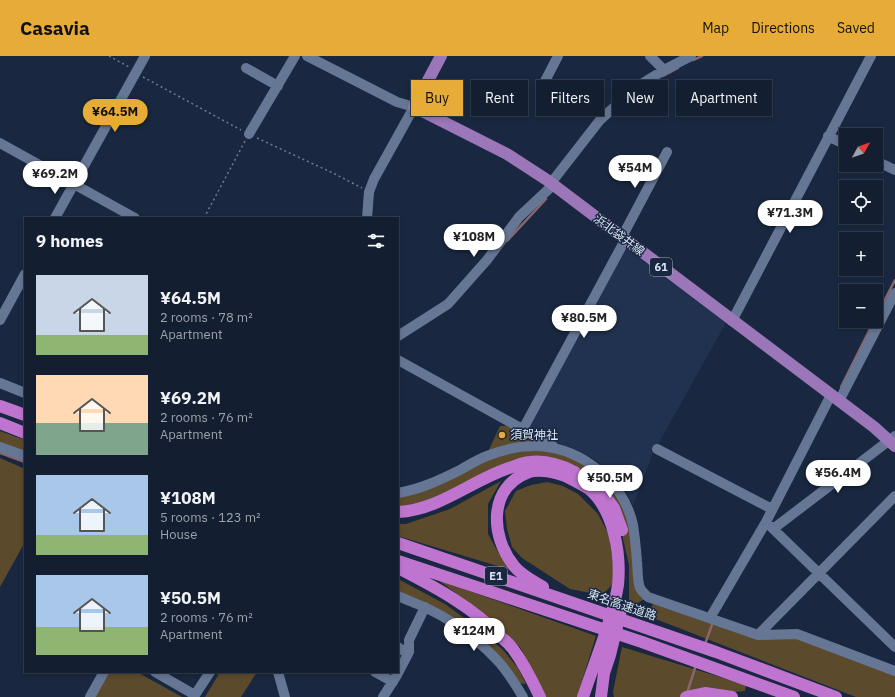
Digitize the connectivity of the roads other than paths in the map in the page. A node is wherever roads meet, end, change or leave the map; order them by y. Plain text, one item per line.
1 (145, 56) edge
2 (295, 56) edge
3 (307, 56) edge
4 (441, 56) edge
5 (558, 56) edge
6 (650, 56) edge
7 (691, 56) edge
8 (871, 56) edge
9 (246, 68) dead end
10 (664, 70) junction
11 (428, 80) edge
12 (546, 80) edge
13 (278, 86) junction
14 (411, 106) edge
15 (411, 112) edge
16 (432, 116) edge
17 (249, 134) road end
18 (828, 136) junction
19 (839, 142) edge
20 (0, 143) edge
21 (667, 152) dead end
22 (883, 164) edge
23 (895, 170) edge
24 (74, 184) junction
25 (552, 184) junction
26 (56, 217) edge
27 (133, 217) edge
28 (367, 217) edge
29 (624, 238) junction
30 (24, 276) edge
31 (895, 293) edge
32 (0, 320) edge
33 (732, 321) junction
34 (399, 335) edge
35 (399, 361) edge
36 (0, 383) edge
37 (24, 393) edge
38 (835, 398) junction
39 (0, 406) edge
40 (24, 415) edge
41 (0, 423) edge
42 (523, 429) junction
43 (24, 433) edge
44 (893, 441) edge
45 (0, 447) edge
46 (657, 449) dead end
47 (560, 450) junction
48 (24, 456) edge
49 (399, 493) edge
50 (895, 496) edge
51 (772, 509) junction
52 (399, 512) edge
53 (770, 526) junction
54 (399, 543) edge
55 (399, 561) edge
56 (399, 568) edge
57 (818, 573) junction
58 (399, 596) edge
59 (570, 601) junction
60 (425, 607) junction
61 (710, 618) junction
62 (758, 635) junction
63 (399, 648) edge
64 (895, 648) edge
65 (408, 654) junction
66 (399, 671) edge
67 (895, 671) edge
68 (103, 673) edge
69 (157, 673) edge
70 (209, 673) edge
71 (278, 673) edge
72 (377, 673) edge
73 (398, 673) edge
74 (393, 682) junction
75 (90, 697) edge
76 (285, 697) edge
77 (383, 697) edge
78 (523, 697) edge
79 (540, 697) edge
80 (583, 697) edge
81 (600, 697) edge
82 (686, 697) edge
83 (732, 697) edge
84 (794, 697) edge
85 (836, 697) edge

1 - 24 street
2 - 13 street
3 - 14 street
4 - 11 main road
5 - 12 street
6 - 10 street
7 - 10 street
8 - 18 street
9 - 13 street
10 - 25 street
13 - 17 street
15 - 28 street
16 - 25 main road, 浜北袋井線 / 61
18 - 19 street
18 - 33 street
20 - 24 street
21 - 29 street
22 - 23 street
24 - 26 street
24 - 27 street
25 - 29 main road, 浜北袋井線 / 61
25 - 34 street
29 - 33 main road, 浜北袋井線 / 61
29 - 42 street
30 - 32 street
31 - 38 street
33 - 38 main road, 浜北袋井線 / 61
35 - 42 street
36 - 37 street
38 - 44 main road, 浜北袋井線 / 61
38 - 51 street
39 - 40 highway
41 - 43 highway
42 - 47 street
44 - 53 street
45 - 48 street
46 - 51 street
47 - 49 street
47 - 61 street
50 - 57 street
51 - 53 street
52 - 81 highway
53 - 57 street
53 - 61 street
54 - 59 highway, 東名高速道路 / E1
55 - 84 highway, E1
56 - 79 highway
57 - 62 street
57 - 64 street
58 - 60 street
59 - 80 highway
59 - 85 highway, 東名高速道路 / E1
60 - 65 street
60 - 78 street
61 - 62 street
62 - 67 street
63 - 65 street
65 - 66 street
68 - 75 street
69 - 70 street
71 - 76 street
72 - 74 street
73 - 74 street
74 - 77 street
82 - 83 highway

